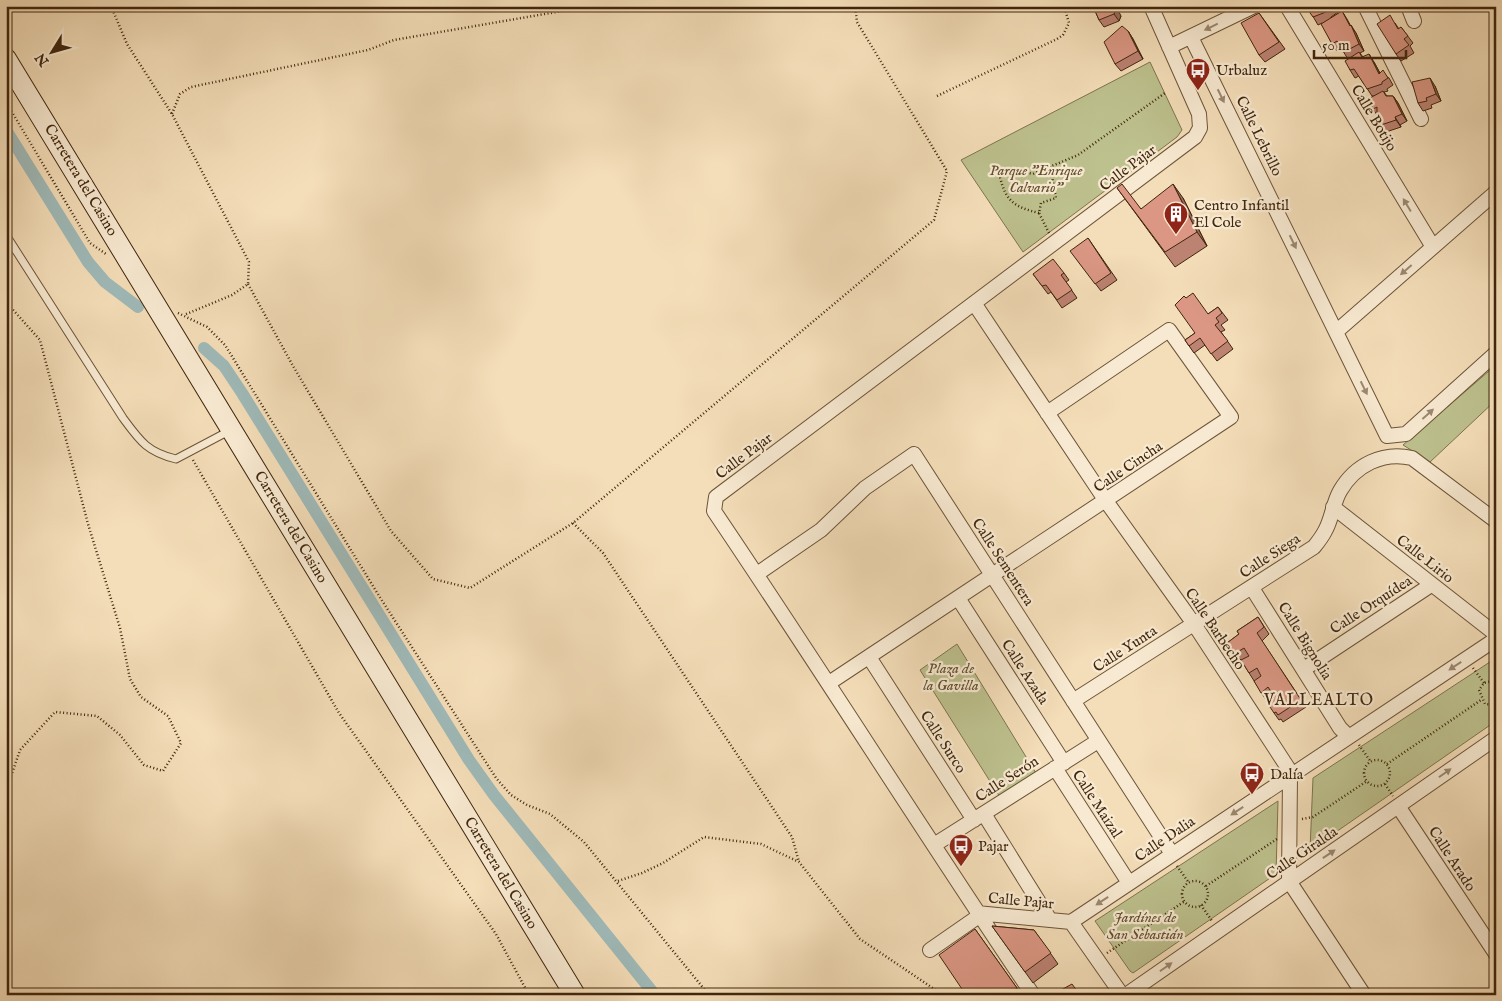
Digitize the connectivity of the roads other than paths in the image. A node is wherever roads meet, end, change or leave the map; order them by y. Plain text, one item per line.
1 (1151, 6) edge
2 (1254, 6) edge
3 (1287, 6) edge
4 (1365, 6) edge
5 (1408, 6) edge
6 (1414, 21) dead end
7 (1191, 37) junction
8 (1169, 47) junction
9 (6, 59) edge
10 (1421, 119) dead end
11 (1496, 192) edge
12 (6, 235) edge
13 (1433, 247) junction
14 (974, 303) junction
15 (1337, 331) junction
16 (1496, 353) edge
17 (1047, 413) junction
18 (232, 429) junction
19 (1106, 501) junction
20 (1333, 507) junction
21 (1496, 521) edge
22 (757, 574) junction
23 (992, 576) junction
24 (1431, 585) junction
25 (1252, 588) junction
26 (958, 598) junction
27 (1194, 624) junction
28 (1496, 638) edge
29 (869, 657) junction
30 (1304, 669) junction
31 (829, 684) junction
32 (1073, 701) junction
33 (1348, 736) junction
34 (1496, 738) edge
35 (1098, 741) junction
36 (1059, 765) junction
37 (1290, 776) junction
38 (1398, 806) junction
39 (979, 817) junction
40 (934, 845) junction
41 (1171, 855) junction
42 (1288, 881) junction
43 (1129, 883) junction
44 (978, 914) junction
45 (1050, 920) junction
46 (1071, 922) junction
47 (930, 950) dead end
48 (1496, 954) edge
49 (1362, 994) edge
50 (575, 995) edge
51 (1033, 995) edge
52 (1122, 995) edge
53 (1126, 995) edge

1 - 8 street, Calle Pajar
2 -> 7 street
13 -> 3 street, Calle Botijo
4 - 10 street
5 - 6 street
7 - 8 street
7 -> 15 street, Calle Lebrillo
8 - 14 street, Calle Pajar
9 - 18 street, Carretera del Casino
11 - 13 street
12 - 18 lane
13 -> 15 street
14 - 17 street, Calle Barbecho
14 - 22 street, Calle Pajar
15 -> 16 street, Calle Lebrillo
17 - 19 street, Calle Barbecho
17 - 19 street, Calle Cincha
18 - 50 street, Carretera del Casino
19 - 23 street, Calle Cincha
19 - 27 street, Calle Barbecho
20 - 21 street, Calle Siega
20 - 24 street, Calle Lirio
20 - 25 street, Calle Siega
22 - 23 street, Calle Sementera
22 - 31 street, Calle Pajar
23 - 26 street, Calle Cincha
23 - 32 street, Calle Sementera
24 - 28 street, Calle Lirio
24 - 30 street, Calle Orquídea
25 - 27 street, Calle Siega
25 - 30 street, Calle Bignolia
26 - 29 street, Calle Cincha
26 - 36 street, Calle Azada
27 - 32 street, Calle Yunta
27 - 37 street, Calle Barbecho
28 -> 33 street
29 - 31 street, Calle Cincha
29 - 39 street, Calle Surco
30 - 33 street, Calle Bignolia
31 - 40 street, Calle Pajar
32 - 35 street, Calle Sementera
33 - 37 street, Calle Dalia
38 -> 34 street, Calle Giralda
35 - 36 street, Calle Serón
35 - 41 street, Calle Sementera
36 - 39 street, Calle Serón
36 - 43 street, Calle Maizal
37 -> 41 street, Calle Dalia
37 - 42 street, Calle Barbecho
42 -> 38 street, Calle Giralda
38 - 48 street, Calle Arado
39 - 40 street, Calle Serón
39 - 45 street, Calle Surco
40 - 44 street, Calle Pajar
41 - 43 street, Calle Dalia
42 - 49 street
53 -> 42 street, Calle Giralda
43 -> 46 street, Calle Dalia
44 - 45 street, Calle Pajar
44 - 47 street
44 - 51 street
45 - 46 street, Calle Pajar
46 - 52 street, Calle Pajar

